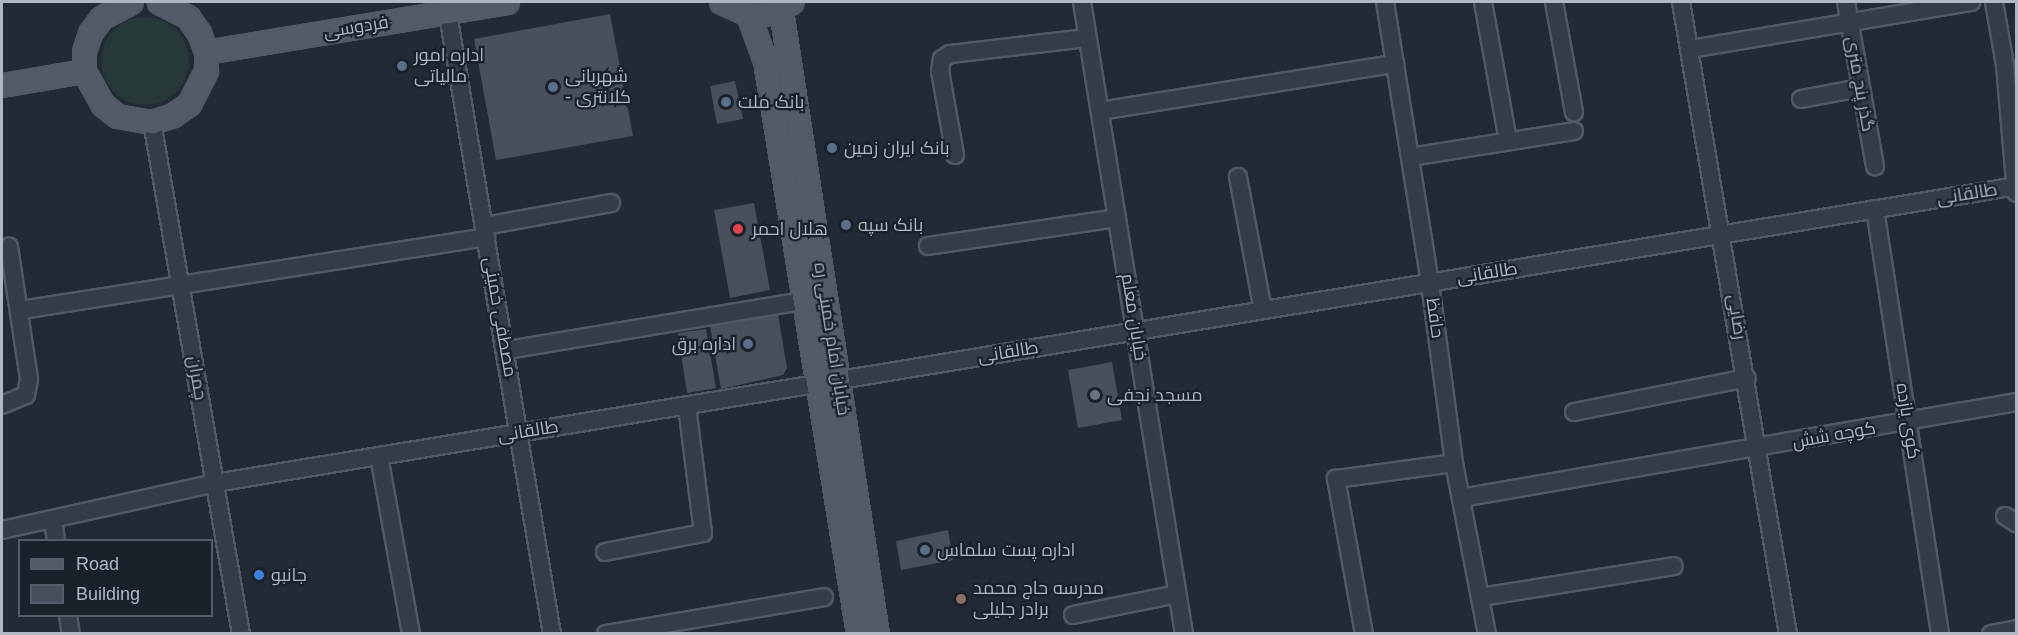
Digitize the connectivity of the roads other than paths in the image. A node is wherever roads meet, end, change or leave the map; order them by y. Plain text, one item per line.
1 (126, 2) edge
2 (159, 2) edge
3 (507, 2) edge
4 (721, 2) edge
5 (1082, 2) edge
6 (1385, 2) edge
7 (1484, 2) edge
8 (1554, 2) edge
9 (1681, 2) edge
10 (1846, 2) edge
11 (1971, 2) edge
12 (1994, 2) edge
13 (447, 6) edge
14 (787, 6) edge
15 (748, 14) junction
16 (1850, 21) junction
17 (1087, 38) junction
18 (1690, 49) junction
19 (206, 52) junction
20 (1395, 64) junction
21 (2011, 65) edge
22 (84, 71) junction
23 (2, 85) edge
24 (1861, 88) junction
25 (1801, 99) dead end
26 (1100, 111) junction
27 (1574, 112) dead end
28 (152, 122) junction
29 (1574, 131) dead end
30 (1508, 141) junction
31 (955, 155) dead end
32 (1410, 157) junction
33 (1875, 166) dead end
34 (1238, 177) dead end
35 (2016, 188) edge
36 (611, 203) dead end
37 (1875, 209) junction
38 (1117, 218) junction
39 (485, 232) junction
40 (1724, 234) junction
41 (9, 246) dead end
42 (928, 246) dead end
43 (1430, 283) junction
44 (181, 285) junction
45 (803, 301) junction
46 (21, 310) junction
47 (1263, 310) junction
48 (1137, 331) junction
49 (507, 350) junction
50 (1747, 378) junction
51 (839, 380) junction
52 (817, 384) junction
53 (2016, 402) edge
54 (2, 405) edge
55 (687, 406) junction
56 (1574, 412) dead end
57 (1908, 422) junction
58 (519, 433) junction
59 (1758, 448) junction
60 (379, 456) junction
61 (1454, 463) junction
62 (215, 483) junction
63 (1461, 498) junction
64 (53, 521) junction
65 (2, 530) edge
66 (56, 539) edge
67 (605, 552) dead end
68 (1674, 566) dead end
69 (1177, 594) junction
70 (825, 597) dead end
71 (1481, 597) junction
72 (1074, 615) dead end
73 (68, 617) edge
74 (2016, 629) edge
75 (71, 633) edge
76 (241, 633) edge
77 (411, 633) edge
78 (552, 633) edge
79 (606, 633) edge
80 (858, 633) edge
81 (878, 633) edge
82 (1184, 633) edge
83 (1364, 633) edge
84 (1487, 633) edge
85 (1788, 633) edge
86 (1940, 633) edge
87 (1991, 633) edge

1 - 22 main road
2 - 19 main road
3 - 13 main road, فردوسی
4 - 15 main road
5 - 17 street, خیابان معلم
6 - 20 street, حافظ
7 - 30 street
8 - 27 street
9 - 18 street, رضایی
10 - 16 street, گذر پنج متری
11 - 16 street
12 - 21 street
13 - 19 main road, فردوسی
13 - 39 street, مصطفی خمینی
14 - 15 main road
14 - 51 main road, خیابان امام خمینی ره
15 - 45 main road, خیابان امام خمینی ره
16 - 18 street
16 - 24 street, گذر پنج متری
17 - 26 street, خیابان معلم
17 - 31 street
18 - 40 street, رضایی
19 - 28 main road
20 - 26 street
20 - 32 street, حافظ
21 - 35 street
22 - 23 main road
22 - 28 main road
24 - 25 street
24 - 33 street, گذر پنج متری
26 - 38 street, خیابان معلم
28 - 44 street, چمران
29 - 30 street
30 - 32 street
32 - 43 street, حافظ
34 - 47 street
35 - 37 street, طالقانی
36 - 39 street
37 - 40 street, طالقانی
37 - 57 street, کوی یازده
38 - 42 street
38 - 48 street, خیابان معلم
39 - 44 street
39 - 49 street, مصطفی خمینی
40 - 43 street, طالقانی
40 - 50 street, رضایی
41 - 46 street
43 - 47 street, طالقانی
43 - 61 street, حافظ
44 - 46 street
44 - 62 street, چمران
45 - 49 street
45 - 52 main road, خیابان امام خمینی ره
46 - 54 street
47 - 48 street, طالقانی
48 - 51 street, طالقانی
48 - 69 street, خیابان معلم
49 - 58 street, مصطفی خمینی
50 - 56 street
50 - 59 street, رضایی
51 - 52 street, طالقانی
51 - 81 main road, خیابان امام خمینی ره
52 - 55 street, طالقانی
52 - 80 main road, خیابان امام خمینی ره
53 - 57 street, کوچه شش
55 - 58 street, طالقانی
55 - 67 street
57 - 59 street, کوچه شش
57 - 86 street, کوی یازده
58 - 60 street, طالقانی
58 - 78 street, مصطفی خمینی
59 - 63 street, کوچه شش
59 - 85 street, رضایی
60 - 62 street, طالقانی
60 - 77 street
61 - 63 street, حافظ
61 - 83 street
62 - 64 street, طالقانی
62 - 76 street, چمران
63 - 71 street, حافظ
64 - 65 street, طالقانی
64 - 66 street
68 - 71 street
69 - 72 street
69 - 82 street, خیابان معلم
70 - 79 street
71 - 84 street, حافظ
73 - 75 street
74 - 87 street

